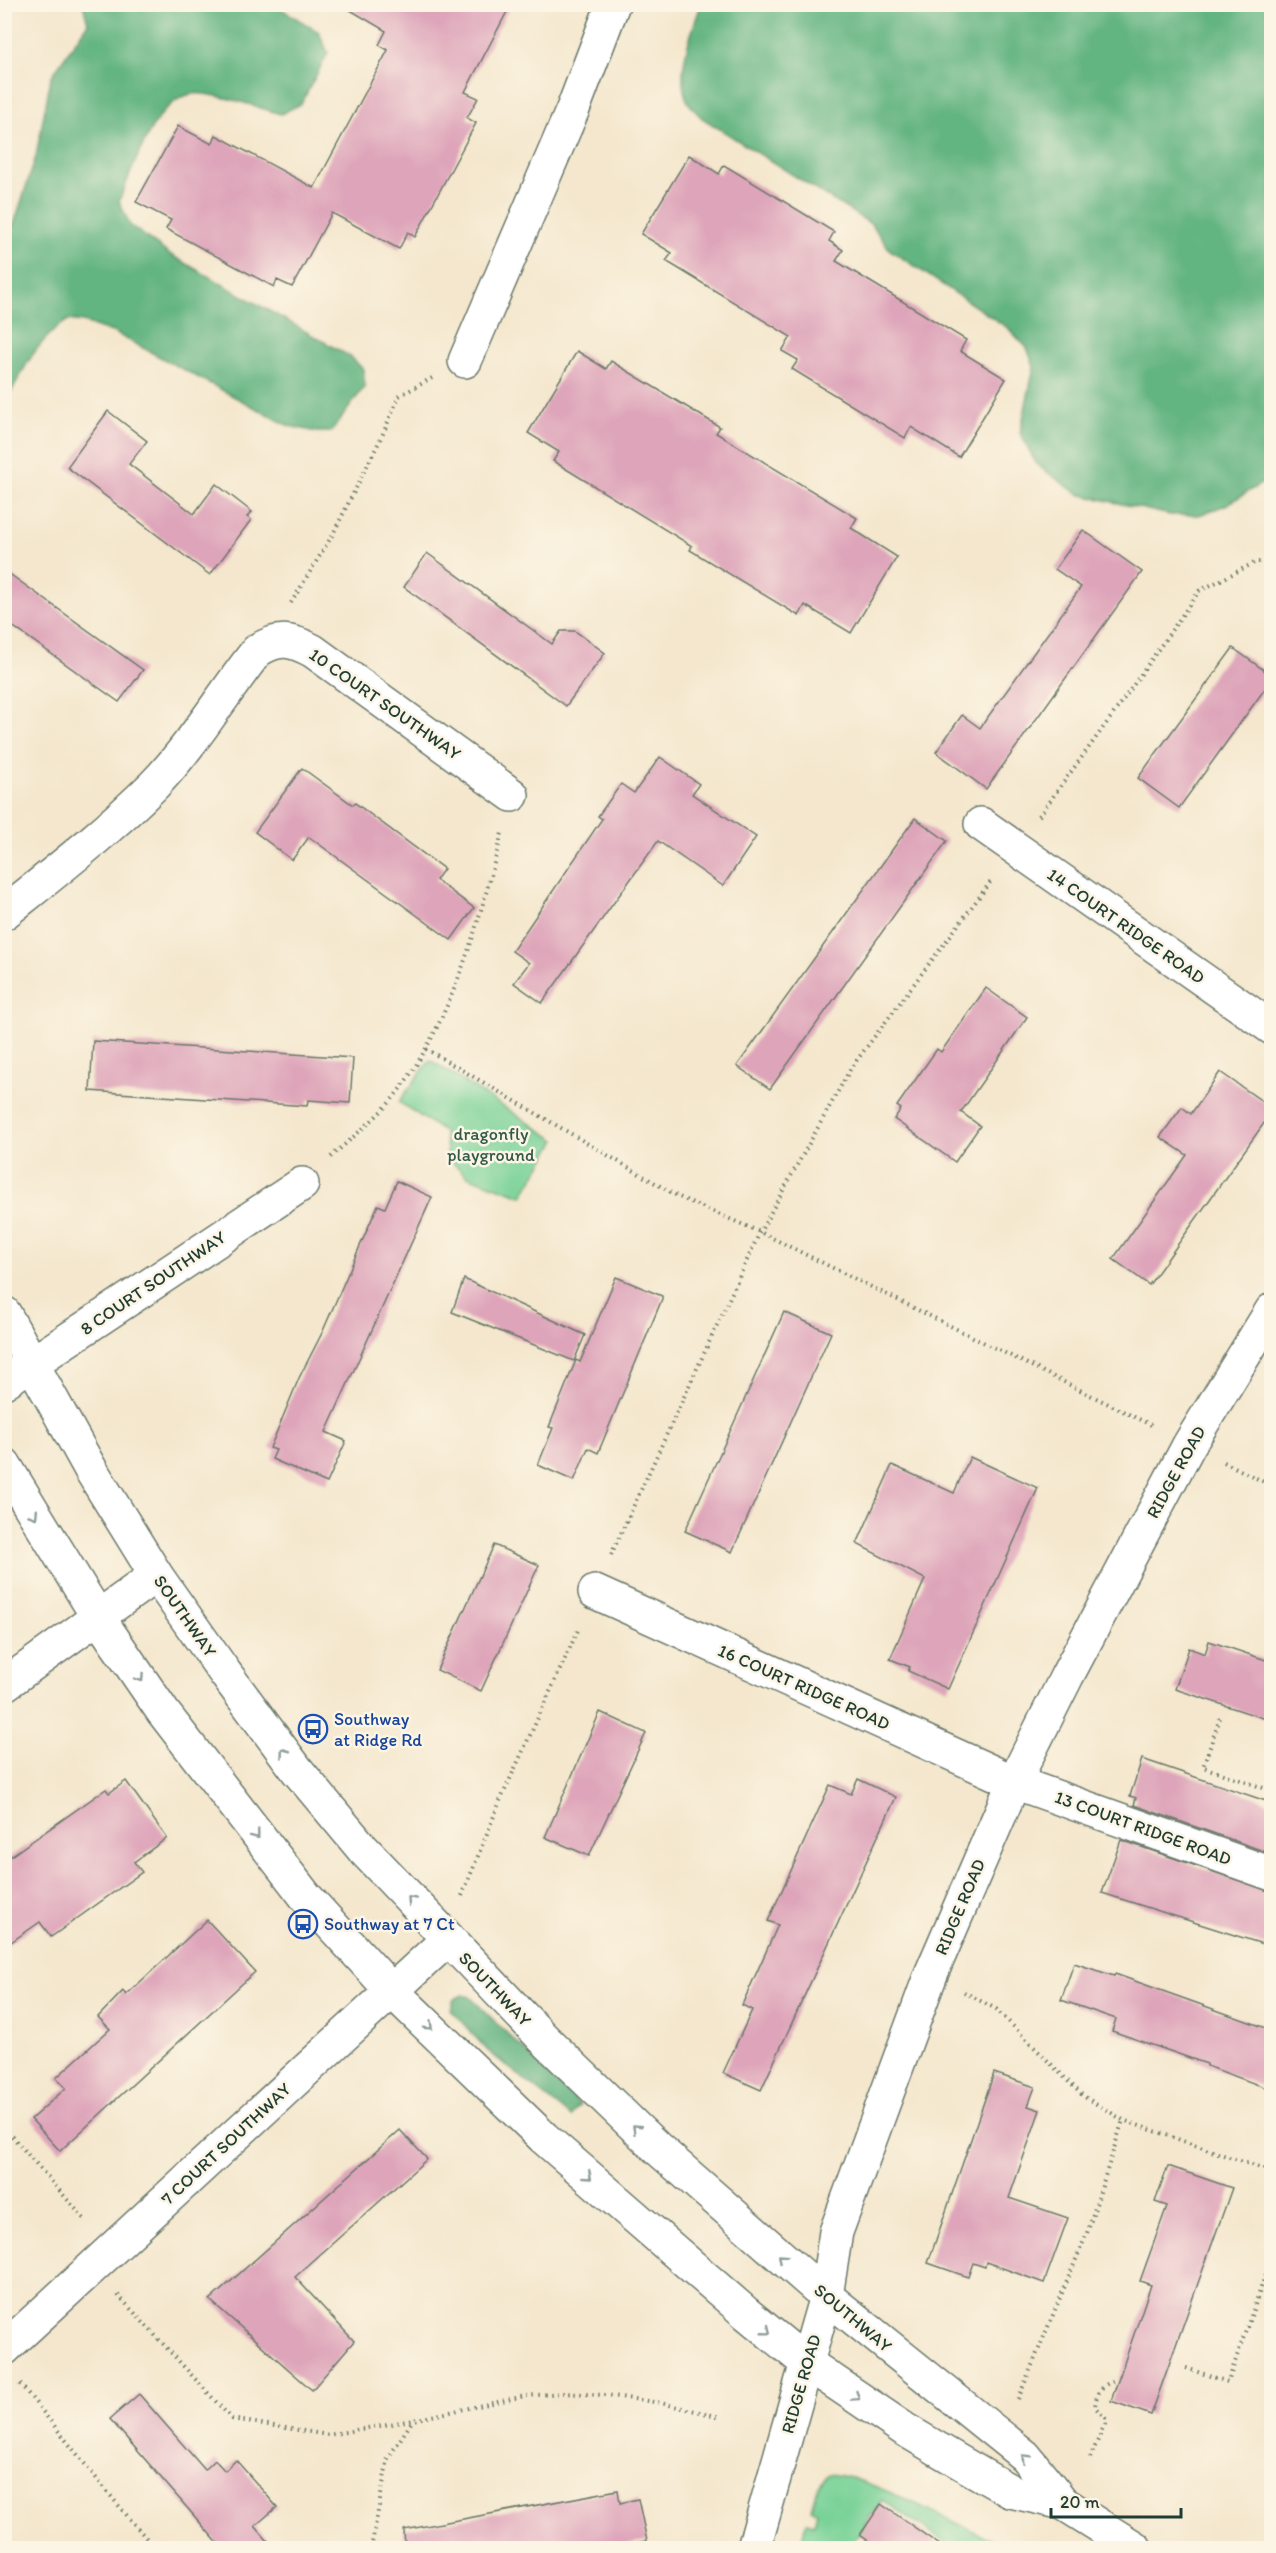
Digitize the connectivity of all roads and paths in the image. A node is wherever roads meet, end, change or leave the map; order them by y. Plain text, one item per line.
1 (613, 4) edge
2 (465, 361) joint
3 (1272, 562) edge
4 (269, 643) junction
5 (512, 795) joint
6 (981, 824) dead end
7 (1015, 848) junction
8 (4, 913) edge
9 (1272, 1028) edge
10 (426, 1049) junction
11 (302, 1184) joint
12 (760, 1232) junction
13 (1272, 1310) edge
14 (4, 1313) edge
15 (31, 1364) junction
16 (4, 1382) edge
17 (1153, 1426) dead end
18 (1223, 1462) dead end
19 (4, 1464) edge
20 (1272, 1486) edge
21 (156, 1575) junction
22 (595, 1592) junction
23 (98, 1617) junction
24 (4, 1685) edge
25 (1220, 1718) dead end
26 (1014, 1782) junction
27 (1272, 1791) edge
28 (1272, 1874) edge
29 (448, 1939) junction
30 (931, 1974) junction
31 (392, 1990) junction
32 (1272, 2005) edge
33 (1272, 2015) edge
34 (1123, 2120) junction
35 (4, 2127) edge
36 (1272, 2172) edge
37 (1272, 2256) edge
38 (92, 2268) junction
39 (826, 2296) junction
40 (4, 2349) edge
41 (808, 2364) junction
42 (1186, 2368) dead end
43 (1117, 2381) dead end
44 (18, 2382) dead end
45 (1015, 2404) dead end
46 (721, 2417) dead end
47 (413, 2420) junction
48 (1090, 2458) dead end
49 (1063, 2503) junction
50 (154, 2548) edge
51 (371, 2548) edge
52 (754, 2548) edge
53 (1135, 2548) edge

1 - 2 street
2 - 4 path
3 - 7 path
4 - 5 street, 10 COURT SOUTHWAY
4 - 8 street
5 - 10 path
6 - 7 street, 14 COURT RIDGE ROAD
7 - 9 street, 14 COURT RIDGE ROAD
7 - 12 path
10 - 11 path
10 - 12 path
11 - 15 street, 8 COURT SOUTHWAY
12 - 17 path
12 - 22 path
13 - 26 street, RIDGE ROAD
14 - 15 street, SOUTHWAY
15 - 16 street, 8 COURT SOUTHWAY
15 - 21 street, SOUTHWAY
18 - 20 path
19 -> 23 street, SOUTHWAY
21 - 23 street
29 -> 21 street, SOUTHWAY
22 - 26 street, 16 COURT RIDGE ROAD
22 - 29 path
23 - 24 street
23 -> 31 street, SOUTHWAY
25 - 27 path
26 - 28 street, 13 COURT RIDGE ROAD
26 - 30 street, RIDGE ROAD
29 - 31 street, 7 COURT SOUTHWAY
39 -> 29 street, SOUTHWAY
30 - 34 path
30 - 39 street, RIDGE ROAD
31 - 38 street, 7 COURT SOUTHWAY
31 -> 41 street, SOUTHWAY
32 - 33 path
34 - 36 path
34 - 45 path
35 - 38 path
37 - 42 path
38 - 40 street, 7 COURT SOUTHWAY
38 - 47 path
39 - 41 street, RIDGE ROAD
49 -> 39 street, SOUTHWAY
41 -> 49 street, SOUTHWAY
41 - 52 street, RIDGE ROAD
43 - 48 path
44 - 50 path
46 - 47 path
47 - 51 path
49 - 53 street, SOUTHWAY

